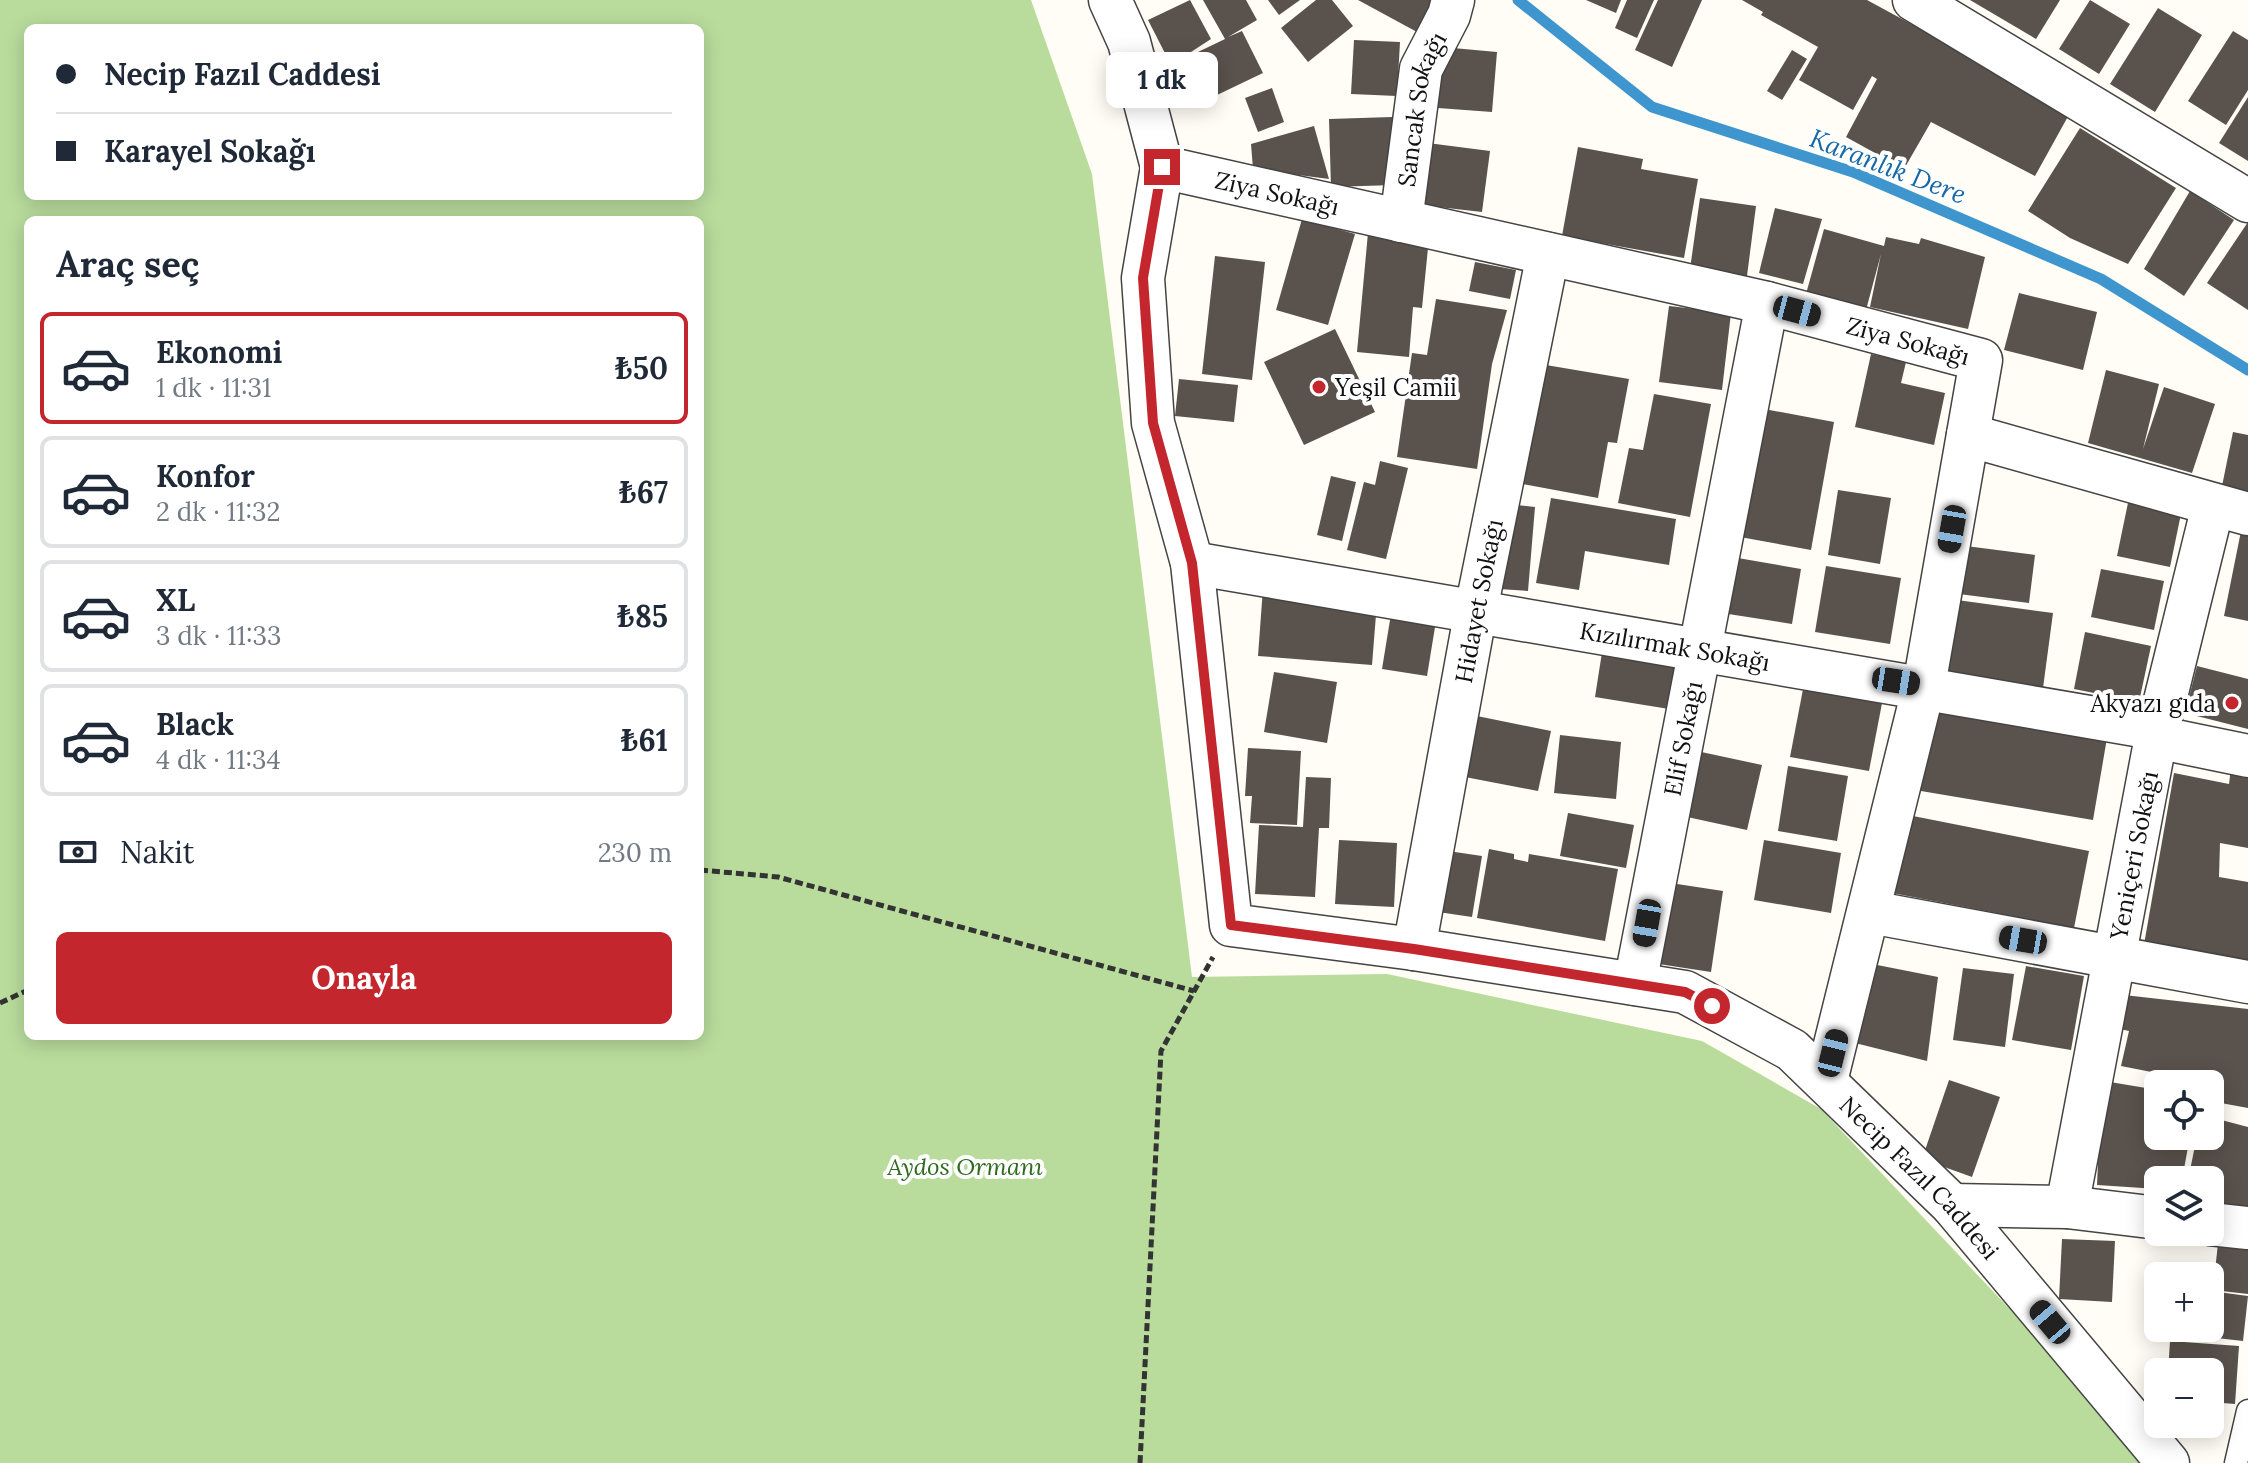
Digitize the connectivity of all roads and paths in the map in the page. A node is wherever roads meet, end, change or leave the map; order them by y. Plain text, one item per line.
1 (1110, 0) edge
2 (1453, 0) edge
3 (1914, 0) edge
4 (1162, 167) junction
5 (2248, 201) edge
6 (1401, 221) junction
7 (1548, 254) junction
8 (1767, 303) junction
9 (1968, 435) junction
10 (2230, 510) edge
11 (1192, 563) junction
12 (1476, 610) junction
13 (1699, 648) junction
14 (1924, 686) junction
15 (2158, 733) junction
16 (2248, 756) edge
17 (704, 870) edge
18 (1870, 912) junction
19 (1231, 925) junction
20 (1414, 949) junction
21 (2116, 957) junction
22 (2248, 982) edge
23 (1635, 984) junction
24 (1194, 991) junction
25 (24, 992) edge
26 (0, 1003) edge
27 (1826, 1081) junction
28 (1952, 1205) junction
29 (2067, 1207) junction
30 (2144, 1216) edge
31 (2224, 1225) edge
32 (2248, 1228) edge
33 (2248, 1411) edge
34 (1140, 1463) edge
35 (2168, 1463) edge
36 (2236, 1463) edge

1 - 4 street
2 - 6 street, Sancak Sokağı
3 - 5 street
4 - 6 street, Ziya Sokağı
4 - 11 street
6 - 7 street, Ziya Sokağı
7 - 8 street, Ziya Sokağı
7 - 12 street, Hidayet Sokağı
8 - 9 street, Ziya Sokağı
8 - 13 street, Elif Sokağı
9 - 10 street
9 - 14 street, Ziya Sokağı
10 - 15 street, Yeniçeri Sokağı
11 - 12 street, Kızılırmak Sokağı
11 - 19 street
12 - 13 street, Kızılırmak Sokağı
12 - 20 street, Hidayet Sokağı
13 - 14 street, Kızılırmak Sokağı
13 - 23 street, Elif Sokağı
14 - 15 street, Kızılırmak Sokağı
14 - 18 street, Ziya Sokağı
15 - 16 street, Kızılırmak Sokağı
15 - 21 street, Yeniçeri Sokağı
17 - 24 path
18 - 21 street
18 - 27 street, Ziya Sokağı
19 - 20 street, Necip Fazıl Caddesi
19 - 24 path
20 - 23 street, Necip Fazıl Caddesi
21 - 22 street
21 - 29 street, Yeniçeri Sokağı
23 - 27 street, Necip Fazıl Caddesi
24 - 34 path
25 - 26 path
27 - 28 street, Necip Fazıl Caddesi
28 - 29 street
28 - 35 street, Necip Fazıl Caddesi
29 - 30 street
31 - 32 street
33 - 36 lane

